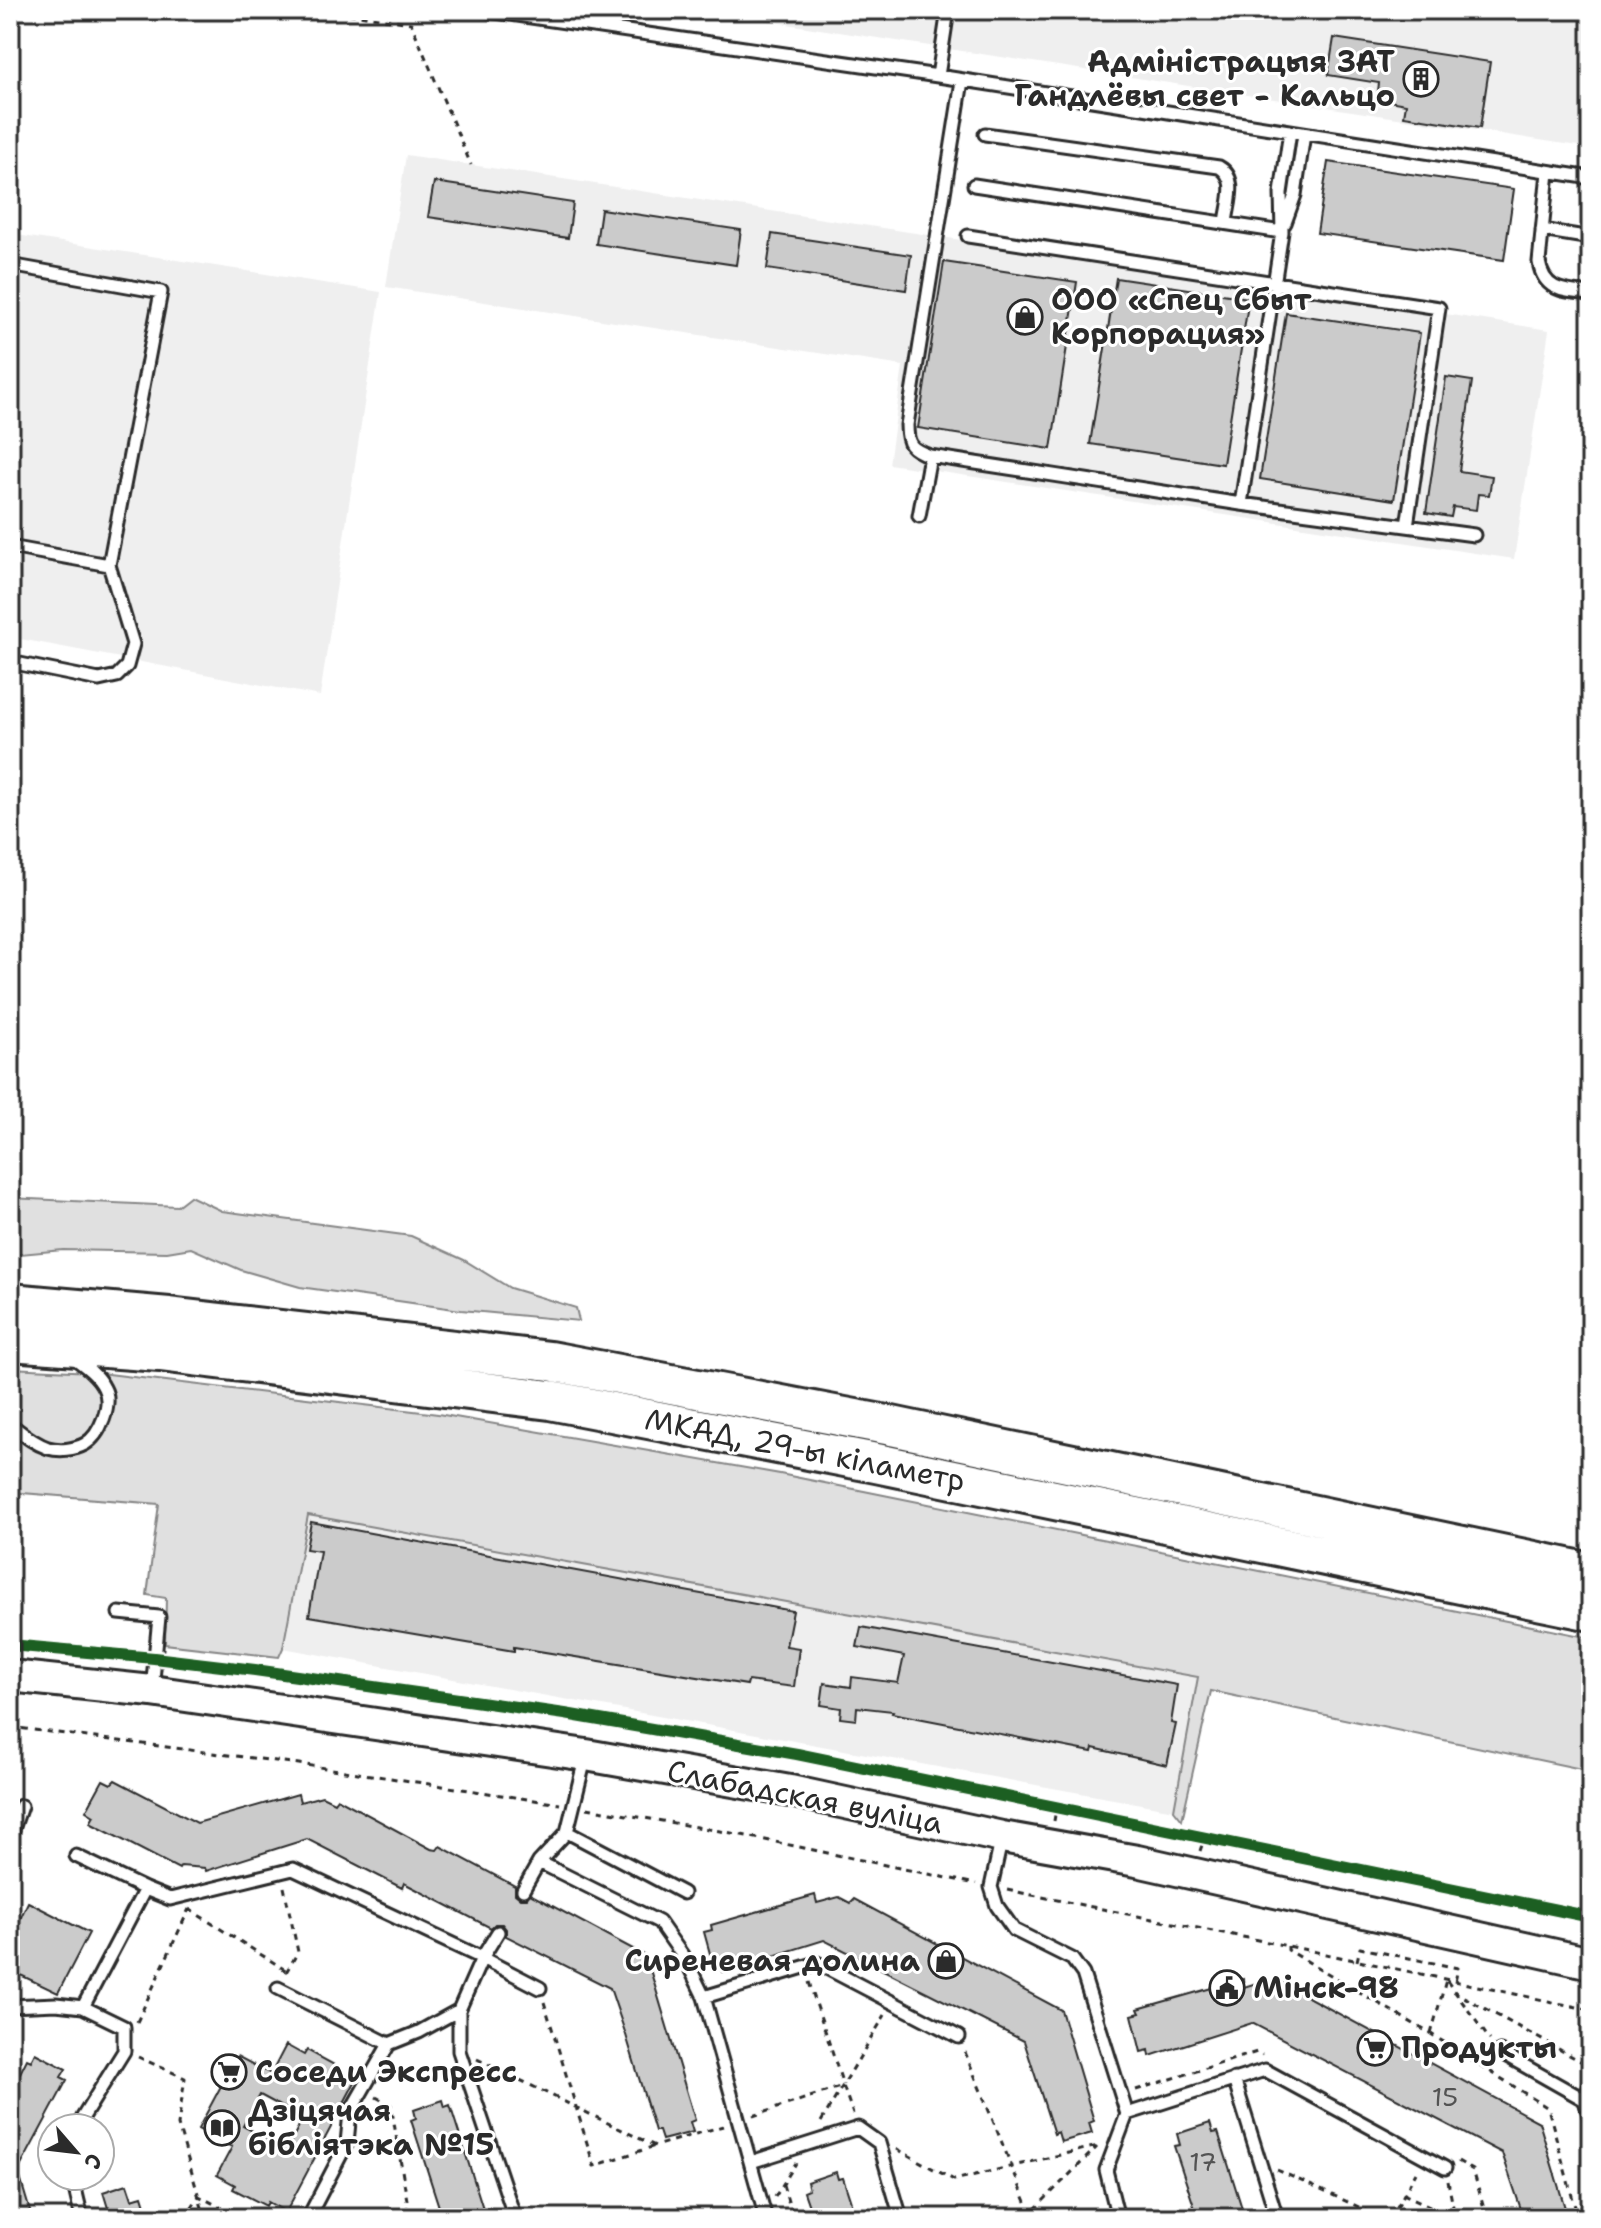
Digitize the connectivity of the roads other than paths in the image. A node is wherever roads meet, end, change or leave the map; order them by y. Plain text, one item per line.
1 (482, 10) edge
2 (948, 10) edge
3 (938, 76) junction
4 (962, 81) junction
5 (1290, 131) junction
6 (985, 134) dead end
7 (1304, 134) junction
8 (1548, 172) junction
9 (1591, 178) edge
10 (974, 185) dead end
11 (1226, 223) junction
12 (1542, 230) junction
13 (1282, 232) junction
14 (968, 236) dead end
15 (1591, 238) edge
16 (10, 265) edge
17 (1274, 283) junction
18 (1591, 294) edge
19 (930, 456) junction
20 (1241, 504) junction
21 (919, 516) dead end
22 (1407, 526) junction
23 (1474, 535) dead end
24 (10, 547) edge
25 (109, 565) junction
26 (10, 662) edge
27 (10, 1303) edge
28 (10, 1341) edge
29 (57, 1344) junction
30 (10, 1424) edge
31 (1591, 1573) edge
32 (1591, 1611) edge
33 (119, 1613) dead end
34 (10, 1676) edge
35 (152, 1691) junction
36 (586, 1755) junction
37 (21, 1806) dead end
38 (567, 1832) junction
39 (1002, 1837) junction
40 (10, 1838) edge
41 (76, 1856) dead end
42 (539, 1862) junction
43 (145, 1889) junction
44 (523, 1890) dead end
45 (683, 1893) dead end
46 (498, 1932) dead end
47 (482, 1958) junction
48 (1591, 1963) edge
49 (278, 1988) road end
50 (540, 1988) road end
51 (704, 1997) junction
52 (10, 2006) edge
53 (83, 2007) junction
54 (459, 2010) junction
55 (959, 2037) road end
56 (389, 2044) junction
57 (1500, 2052) road end
58 (1591, 2075) edge
59 (1234, 2079) junction
60 (1585, 2100) junction
61 (86, 2112) edge
62 (1127, 2114) junction
63 (1591, 2123) edge
64 (751, 2162) junction
65 (1445, 2168) road end
66 (76, 2192) edge
67 (82, 2218) edge
68 (308, 2218) edge
69 (515, 2218) edge
70 (763, 2218) edge
71 (901, 2218) edge
72 (1118, 2218) edge
73 (1277, 2218) edge

1 - 3 lane
2 - 3 lane
3 - 4 lane
4 - 5 lane
4 - 19 lane
5 - 7 lane
5 - 13 lane
6 - 11 lane
7 - 8 lane
7 - 13 lane
8 - 9 lane
8 - 12 lane
10 - 11 lane
11 - 13 lane
12 - 15 lane
12 - 18 lane
13 - 17 lane
14 - 17 lane
16 - 25 lane
17 - 20 lane
17 - 22 lane
19 - 20 lane
19 - 21 lane
20 - 22 lane
22 - 23 lane
24 - 25 lane
25 - 26 lane
27 - 31 highway, МКАД, 29-ы кіламетр
28 - 29 highway, МКАД, 29-ы кіламетр
29 - 30 lane
29 - 32 highway, МКАД, 29-ы кіламетр
33 - 35 lane
34 - 35 main road, Слабадская вуліца
35 - 36 main road, Слабадская вуліца
36 - 38 lane
36 - 39 main road, Слабадская вуліца
37 - 40 lane
38 - 42 lane
38 - 45 lane
39 - 48 main road, Слабадская вуліца
39 - 62 lane
41 - 43 lane
42 - 44 lane
42 - 51 lane
43 - 47 lane
43 - 53 lane
46 - 47 lane
47 - 50 lane
47 - 54 lane
49 - 56 lane
51 - 55 lane
51 - 64 lane
52 - 53 lane
53 - 61 lane
54 - 56 lane
54 - 69 lane
56 - 68 lane
57 - 60 lane
58 - 60 lane
59 - 62 lane
59 - 65 lane
59 - 73 lane
60 - 63 lane
62 - 72 lane
64 - 70 lane
64 - 71 lane
66 - 67 lane

